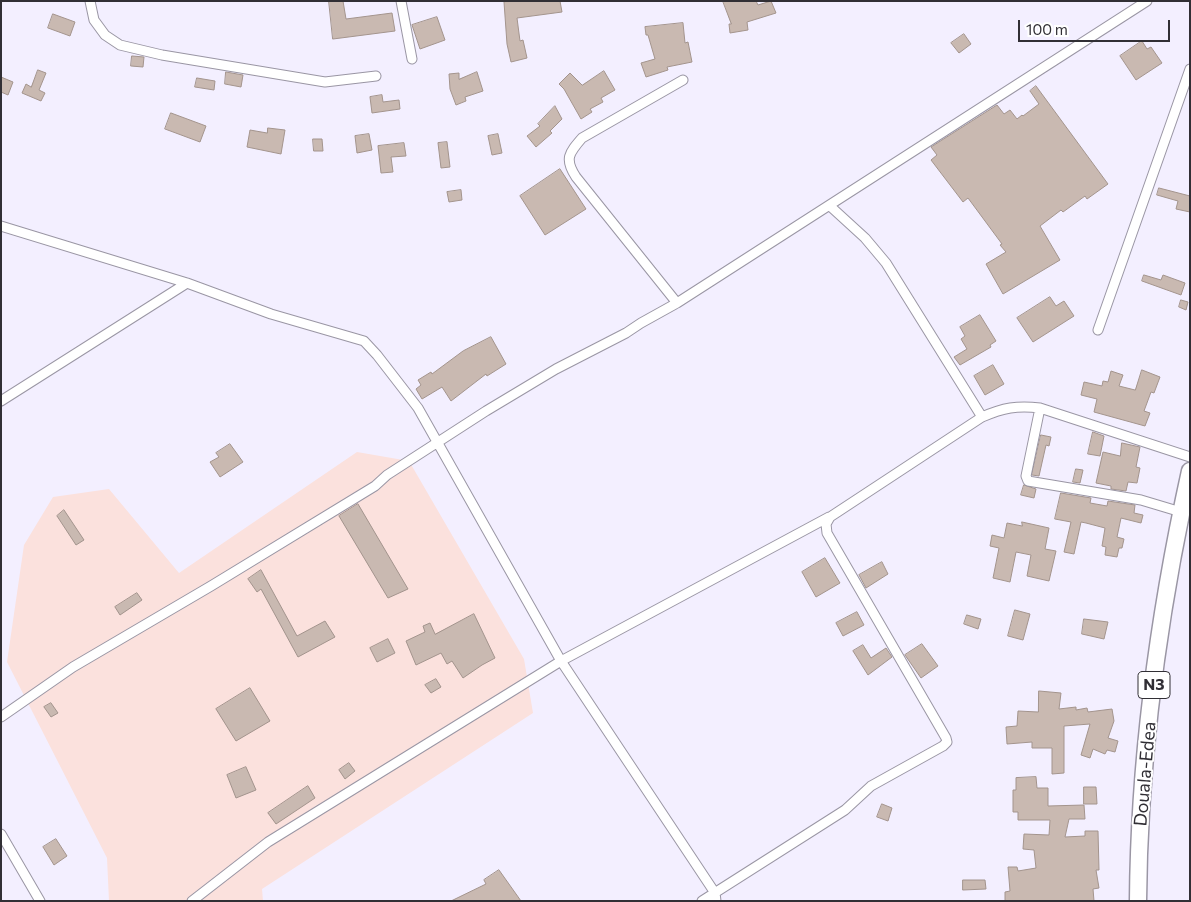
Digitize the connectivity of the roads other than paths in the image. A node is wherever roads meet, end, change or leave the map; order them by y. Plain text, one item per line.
1 (90, 1) edge
2 (401, 1) edge
3 (1147, 1) edge
4 (412, 59) dead end
5 (1190, 69) edge
6 (376, 76) dead end
7 (683, 80) dead end
8 (830, 206) junction
9 (1, 226) edge
10 (187, 282) junction
11 (677, 303) junction
12 (1098, 330) dead end
13 (1, 401) edge
14 (1040, 408) junction
15 (982, 417) junction
16 (437, 442) junction
17 (1190, 457) edge
18 (1190, 472) edge
19 (1181, 512) junction
20 (830, 517) junction
21 (561, 661) junction
22 (1, 716) edge
23 (1, 834) edge
24 (716, 897) edge
25 (40, 901) edge
26 (192, 901) edge
27 (702, 901) edge
28 (1138, 901) edge

1 - 6 street
2 - 4 street
3 - 8 street
5 - 12 street
7 - 11 street
8 - 11 street
8 - 15 street
9 - 10 street
10 - 13 street
10 - 16 street
11 - 16 street
14 - 15 street
14 - 17 street
14 - 19 street
15 - 20 street
16 - 21 street
16 - 22 street
18 - 19 highway, Douala-Edea / N3
19 - 28 highway, Douala-Edea / N3
20 - 21 street
20 - 24 street
21 - 24 street
21 - 26 street
23 - 25 street
24 - 27 street

